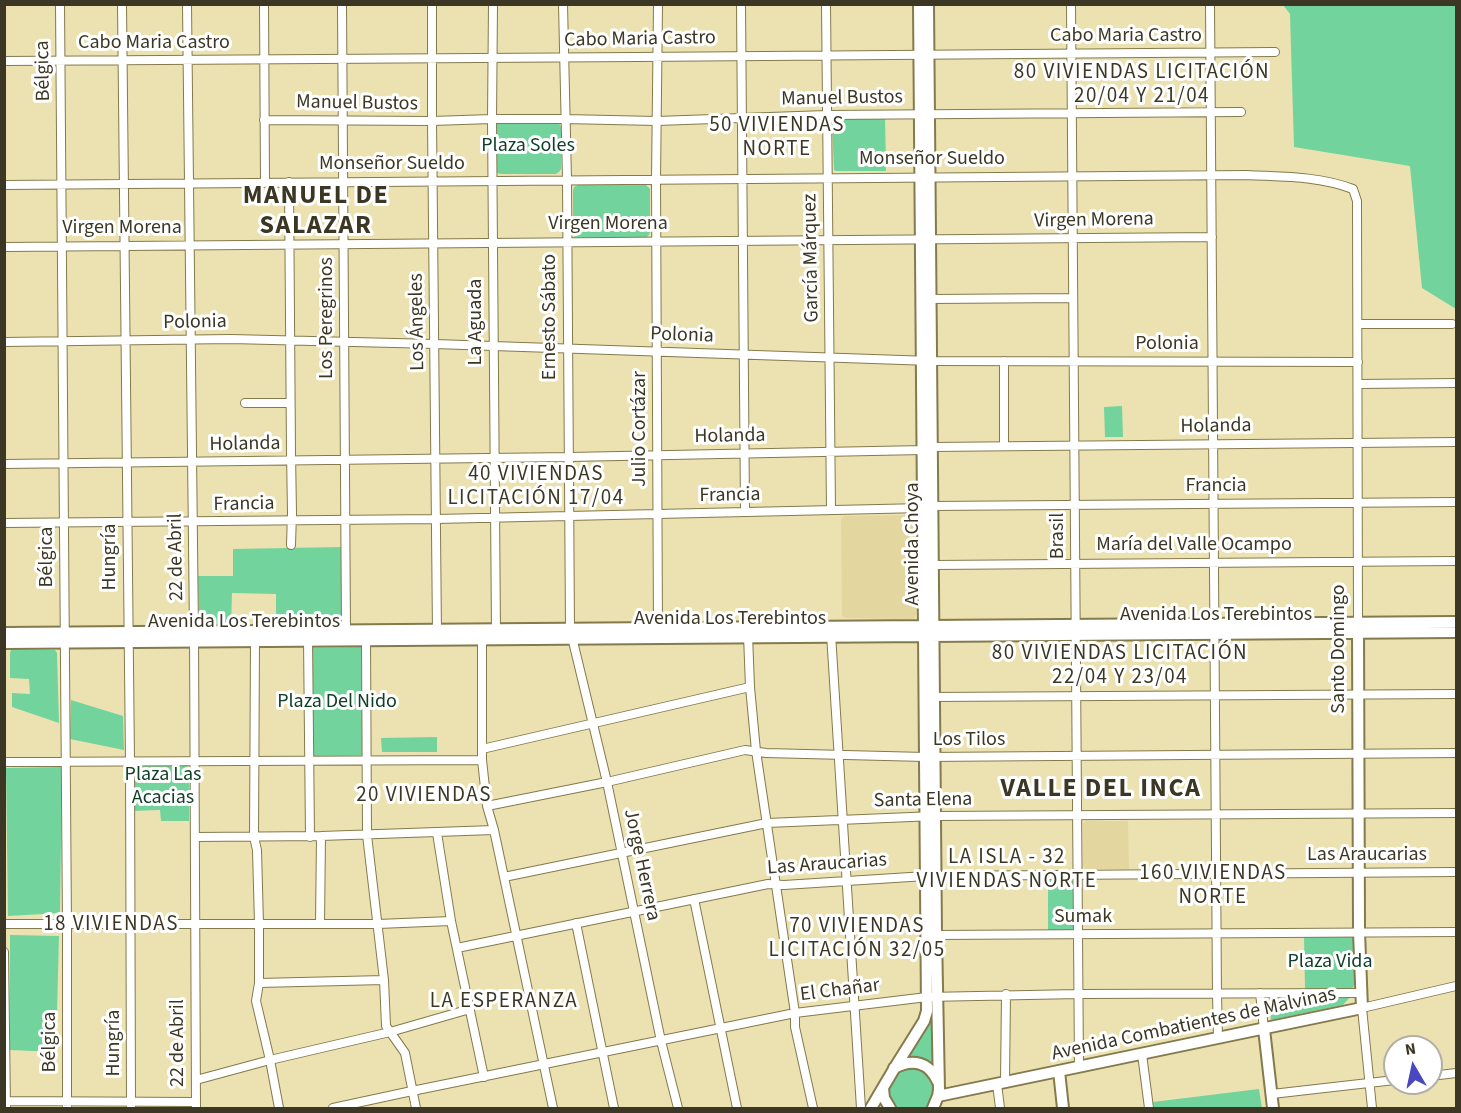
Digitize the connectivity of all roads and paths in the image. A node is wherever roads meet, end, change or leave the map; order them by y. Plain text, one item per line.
1 (60, 4) edge
2 (122, 4) edge
3 (187, 4) edge
4 (264, 4) edge
5 (342, 4) edge
6 (432, 4) edge
7 (493, 4) edge
8 (563, 4) edge
9 (658, 4) edge
10 (741, 4) edge
11 (826, 4) edge
12 (919, 4) edge
13 (928, 4) edge
14 (1071, 4) edge
15 (1210, 4) edge
16 (1211, 52) junction
17 (1275, 52) dead end
18 (826, 54) junction
19 (1072, 54) junction
20 (741, 55) junction
21 (924, 55) junction
22 (658, 56) junction
23 (564, 57) junction
24 (343, 58) junction
25 (432, 58) junction
26 (493, 58) junction
27 (264, 59) junction
28 (60, 60) junction
29 (122, 60) junction
30 (4, 61) edge
31 (187, 61) junction
32 (1211, 112) junction
33 (1241, 112) dead end
34 (1072, 113) junction
35 (925, 114) junction
36 (826, 115) junction
37 (742, 118) junction
38 (492, 119) junction
39 (564, 119) junction
40 (264, 120) junction
41 (343, 121) junction
42 (657, 121) junction
43 (432, 122) junction
44 (1212, 175) junction
45 (1072, 176) junction
46 (925, 177) junction
47 (742, 178) junction
48 (828, 178) junction
49 (656, 179) junction
50 (567, 180) junction
51 (433, 181) junction
52 (493, 181) junction
53 (289, 182) junction
54 (344, 182) junction
55 (189, 183) junction
56 (265, 183) junction
57 (62, 184) junction
58 (124, 184) junction
59 (4, 185) edge
60 (1353, 189) joint
61 (1212, 237) junction
62 (1073, 238) junction
63 (926, 239) junction
64 (828, 240) junction
65 (743, 241) junction
66 (567, 242) junction
67 (657, 242) junction
68 (434, 243) junction
69 (494, 243) junction
70 (290, 244) junction
71 (344, 244) junction
72 (189, 245) junction
73 (62, 246) junction
74 (125, 246) junction
75 (4, 247) edge
76 (1073, 298) junction
77 (930, 299) junction
78 (1358, 324) junction
79 (1452, 324) dead end
80 (191, 339) junction
81 (126, 340) junction
82 (290, 340) junction
83 (63, 341) junction
84 (4, 342) edge
85 (345, 342) junction
86 (435, 344) junction
87 (494, 346) junction
88 (568, 348) junction
89 (657, 351) junction
90 (744, 354) junction
91 (830, 357) junction
92 (927, 360) junction
93 (1004, 361) junction
94 (1074, 361) junction
95 (1213, 362) junction
96 (1358, 362) junction
97 (1456, 383) edge
98 (1358, 384) junction
99 (245, 403) dead end
100 (290, 403) junction
101 (1358, 442) junction
102 (1456, 442) edge
103 (1213, 444) junction
104 (1075, 445) junction
105 (1004, 446) junction
106 (927, 448) junction
107 (831, 452) junction
108 (744, 454) junction
109 (657, 455) junction
110 (569, 457) junction
111 (495, 458) junction
112 (436, 459) junction
113 (345, 460) junction
114 (292, 461) junction
115 (126, 463) junction
116 (192, 463) junction
117 (4, 464) edge
118 (64, 464) junction
119 (1456, 502) edge
120 (1358, 503) junction
121 (1214, 504) junction
122 (1075, 505) junction
123 (928, 507) junction
124 (831, 510) junction
125 (745, 513) junction
126 (657, 514) junction
127 (569, 516) junction
128 (495, 518) junction
129 (436, 519) junction
130 (292, 520) junction
131 (346, 520) junction
132 (193, 522) junction
133 (64, 523) junction
134 (127, 523) junction
135 (4, 524) edge
136 (291, 546) dead end
137 (1456, 561) edge
138 (1358, 562) junction
139 (1214, 563) junction
140 (1076, 564) junction
141 (932, 565) junction
142 (1456, 622) edge
143 (1358, 628) junction
144 (1215, 629) junction
145 (346, 630) junction
146 (1076, 630) junction
147 (928, 631) junction
148 (832, 632) junction
149 (1456, 632) edge
150 (4, 633) edge
151 (658, 633) junction
152 (748, 633) junction
153 (482, 634) junction
154 (496, 634) junction
155 (572, 634) junction
156 (366, 635) junction
157 (437, 635) junction
158 (255, 636) junction
159 (308, 636) junction
160 (128, 637) junction
161 (194, 637) junction
162 (65, 638) junction
163 (4, 643) edge
164 (750, 687) junction
165 (1456, 694) edge
166 (1358, 695) junction
167 (1077, 696) junction
168 (929, 697) junction
169 (1215, 697) junction
170 (593, 723) junction
171 (482, 748) junction
172 (756, 752) junction
173 (1456, 753) edge
174 (1358, 754) junction
175 (838, 755) junction
176 (1216, 755) junction
177 (1077, 756) junction
178 (929, 757) junction
179 (367, 760) junction
180 (482, 760) junction
181 (130, 761) junction
182 (195, 761) junction
183 (254, 761) junction
184 (310, 761) junction
185 (4, 762) edge
186 (66, 762) junction
187 (607, 782) junction
188 (487, 806) junction
189 (1456, 813) edge
190 (1216, 814) junction
191 (1359, 814) junction
192 (1078, 816) junction
193 (930, 817) junction
194 (843, 820) junction
195 (767, 823) junction
196 (494, 830) junction
197 (437, 833) junction
198 (367, 835) junction
199 (321, 836) junction
200 (195, 837) junction
201 (254, 837) junction
202 (310, 837) junction
203 (622, 853) junction
204 (1456, 872) edge
205 (1359, 873) junction
206 (1217, 874) junction
207 (1078, 875) junction
208 (931, 876) junction
209 (504, 877) junction
210 (847, 881) junction
211 (776, 885) junction
212 (694, 899) junction
213 (634, 911) junction
214 (451, 921) junction
215 (576, 923) junction
216 (4, 924) edge
217 (67, 924) junction
218 (130, 924) junction
219 (195, 924) junction
220 (259, 924) junction
221 (320, 924) junction
222 (378, 924) junction
223 (1359, 932) junction
224 (1456, 932) edge
225 (1217, 933) junction
226 (1078, 934) junction
227 (931, 935) junction
228 (517, 936) junction
229 (457, 948) junction
230 (4, 952) edge
231 (384, 980) junction
232 (259, 983) junction
233 (1456, 986) edge
234 (1217, 993) junction
235 (1260, 993) junction
236 (1361, 993) junction
237 (1006, 994) junction
238 (1079, 994) junction
239 (932, 996) junction
240 (854, 1005) junction
241 (1362, 1008) junction
242 (470, 1009) junction
243 (795, 1013) junction
244 (720, 1028) junction
245 (1264, 1029) junction
246 (390, 1032) junction
247 (1218, 1038) junction
248 (661, 1041) junction
249 (603, 1052) junction
250 (1142, 1054) junction
251 (270, 1060) junction
252 (543, 1064) junction
253 (1079, 1067) junction
254 (894, 1069) junction
255 (1059, 1071) junction
256 (484, 1077) junction
257 (196, 1080) junction
258 (1383, 1081) edge
259 (939, 1083) junction
260 (1001, 1083) junction
261 (1370, 1083) junction
262 (883, 1088) junction
263 (412, 1091) junction
264 (1272, 1094) junction
265 (6, 1104) edge
266 (67, 1105) edge
267 (131, 1105) edge
268 (196, 1105) edge
269 (935, 1105) edge
270 (279, 1108) edge
271 (333, 1108) edge
272 (416, 1108) edge
273 (553, 1108) edge
274 (614, 1108) edge
275 (678, 1108) edge
276 (737, 1108) edge
277 (813, 1108) edge
278 (861, 1108) edge
279 (871, 1108) edge
280 (890, 1108) edge
281 (1000, 1108) edge
282 (1063, 1108) edge
283 (1149, 1108) edge
284 (1273, 1108) edge
285 (1372, 1108) edge

1 - 28 street, Bélgica
2 - 29 street, Hungría
3 - 31 street, 22 de Abril
4 - 27 street
5 - 24 street, Los Peregrinos
6 - 25 street, Los Ángeles
7 - 26 street, La Aguada
8 - 23 street, Ernesto Sábato
9 - 22 street, Julio Cortázar
10 - 20 street
11 - 18 street, García Márquez
12 - 21 main road, Avenida Choya
13 - 21 main road, Avenida Choya
14 - 19 street, Brasil
15 - 16 street
16 - 17 street, Cabo Maria Castro
16 - 19 street, Cabo Maria Castro
16 - 32 street
18 - 20 street, Cabo Maria Castro
18 - 21 street, Cabo Maria Castro
18 - 36 street, García Márquez
19 - 21 street, Cabo Maria Castro
19 - 34 street, Brasil
20 - 22 street, Cabo Maria Castro
20 - 37 street
21 - 35 main road, Avenida Choya
22 - 23 street, Cabo Maria Castro
22 - 42 street, Julio Cortázar
23 - 26 street, Cabo Maria Castro
23 - 39 street, Ernesto Sábato
24 - 25 street, Cabo Maria Castro
24 - 27 street, Cabo Maria Castro
24 - 41 street, Los Peregrinos
25 - 26 street, Cabo Maria Castro
25 - 43 street, Los Ángeles
26 - 38 street, La Aguada
27 - 31 street, Cabo Maria Castro
27 - 40 street
28 - 29 street, Cabo Maria Castro
28 - 30 street, Cabo Maria Castro
28 - 57 street, Bélgica
29 - 31 street, Cabo Maria Castro
29 - 58 street, Hungría
31 - 55 street, 22 de Abril
32 - 33 street, Manuel Bustos
32 - 34 street, Manuel Bustos
32 - 44 street
34 - 35 street, Manuel Bustos
34 - 45 street, Brasil
35 - 36 street, Manuel Bustos
35 - 46 main road, Avenida Choya
36 - 37 street, Manuel Bustos
36 - 48 street, García Márquez
37 - 42 street, Manuel Bustos
37 - 47 street
38 - 39 street, Manuel Bustos
38 - 43 street, Manuel Bustos
38 - 52 street, La Aguada
39 - 42 street, Manuel Bustos
39 - 50 street, Ernesto Sábato
40 - 41 street, Manuel Bustos
40 - 56 street
41 - 43 street, Manuel Bustos
41 - 54 street, Los Peregrinos
42 - 49 street, Julio Cortázar
43 - 51 street, Los Ángeles
44 - 45 street, Monseñor Sueldo
44 - 60 street, Monseñor Sueldo
44 - 61 street
45 - 46 street, Monseñor Sueldo
45 - 62 street, Brasil
46 - 48 street, Monseñor Sueldo
46 - 63 main road, Avenida Choya
47 - 48 street, Monseñor Sueldo
47 - 49 street, Monseñor Sueldo
47 - 65 street
48 - 64 street, García Márquez
49 - 50 street, Monseñor Sueldo
49 - 67 street, Julio Cortázar
50 - 52 street, Monseñor Sueldo
50 - 66 street, Ernesto Sábato
51 - 52 street, Monseñor Sueldo
51 - 54 street, Monseñor Sueldo
51 - 68 street, Los Ángeles
52 - 69 street, La Aguada
53 - 54 street, Monseñor Sueldo
53 - 56 street, Monseñor Sueldo
53 - 70 street
54 - 71 street, Los Peregrinos
55 - 56 street, Monseñor Sueldo
55 - 58 street, Monseñor Sueldo
55 - 72 street, 22 de Abril
57 - 58 street, Monseñor Sueldo
57 - 59 street, Monseñor Sueldo
57 - 73 street, Bélgica
58 - 74 street, Hungría
60 - 78 street, Santo Domingo
61 - 62 street, Virgen Morena
61 - 95 street
62 - 63 street, Virgen Morena
62 - 76 street, Brasil
63 - 64 street, Virgen Morena
63 - 77 main road, Avenida Choya
63 - 92 main road, Avenida Choya
64 - 65 street, Virgen Morena
64 - 91 street, García Márquez
65 - 67 street, Virgen Morena
65 - 90 street
66 - 67 street, Virgen Morena
66 - 69 street, Virgen Morena
66 - 88 street, Ernesto Sábato
67 - 89 street, Julio Cortázar
68 - 69 street, Virgen Morena
68 - 71 street, Virgen Morena
68 - 86 street, Los Ángeles
69 - 87 street, La Aguada
70 - 71 street, Virgen Morena
70 - 72 street, Virgen Morena
70 - 82 street
71 - 85 street, Los Peregrinos
72 - 74 street, Virgen Morena
72 - 80 street, 22 de Abril
73 - 74 street, Virgen Morena
73 - 75 street, Virgen Morena
73 - 83 street, Bélgica
74 - 81 street, Hungría
76 - 77 street
76 - 94 street, Brasil
77 - 92 main road, Avenida Choya
78 - 79 street
78 - 96 street, Santo Domingo
80 - 81 street, Polonia
80 - 82 street, Polonia
80 - 116 street, 22 de Abril
81 - 83 street, Polonia
81 - 115 street, Hungría
82 - 85 street, Polonia
82 - 100 street
83 - 84 street, Polonia
83 - 118 street, Bélgica
85 - 86 street, Polonia
85 - 113 street, Los Peregrinos
86 - 87 street, Polonia
86 - 112 street, Los Ángeles
87 - 88 street, Polonia
87 - 111 street, La Aguada
88 - 89 street, Polonia
88 - 110 street, Ernesto Sábato
89 - 90 street, Polonia
89 - 109 street, Julio Cortázar
90 - 91 street, Polonia
90 - 108 street
91 - 92 street, Polonia
91 - 107 street, García Márquez
92 - 93 street, Polonia
92 - 106 main road, Avenida Choya
93 - 94 street, Polonia
93 - 105 street
94 - 95 street, Polonia
94 - 104 street, Brasil
95 - 96 street, Polonia
95 - 103 street
96 - 98 street, Santo Domingo
97 - 98 street
98 - 101 street, Santo Domingo
99 - 100 street
100 - 114 street
101 - 102 street, Holanda
101 - 103 street, Holanda
101 - 120 street, Santo Domingo
103 - 104 street, Holanda
103 - 121 street
104 - 105 street, Holanda
104 - 122 street, Brasil
105 - 106 street, Holanda
106 - 107 street, Holanda
106 - 123 main road, Avenida Choya
107 - 108 street, Holanda
107 - 124 street, García Márquez
108 - 109 street, Holanda
108 - 125 street
109 - 110 street, Holanda
109 - 126 street, Julio Cortázar
110 - 111 street, Holanda
110 - 127 street, Ernesto Sábato
111 - 112 street, Holanda
111 - 128 street, La Aguada
112 - 113 street, Holanda
112 - 129 street, Los Ángeles
113 - 114 street, Holanda
113 - 131 street, Los Peregrinos
114 - 116 street, Holanda
114 - 130 street
115 - 116 street, Holanda
115 - 118 street, Holanda
115 - 134 street, Hungría
116 - 132 street, 22 de Abril
117 - 118 street, Holanda
118 - 133 street, Bélgica
119 - 120 street, Francia
120 - 121 street, Francia
120 - 138 street, Santo Domingo
121 - 122 street, Francia
121 - 139 street
122 - 123 street, Francia
122 - 140 street, Brasil
123 - 124 street, Francia
123 - 141 main road, Avenida Choya
123 - 147 main road, Avenida Choya
124 - 125 street, Francia
125 - 126 street, Francia
126 - 127 street, Francia
126 - 151 street, Julio Cortázar
127 - 128 street, Francia
127 - 155 street, Ernesto Sábato
128 - 129 street, Francia
128 - 154 street, La Aguada
129 - 131 street, Francia
129 - 157 street, Los Ángeles
130 - 131 street, Francia
130 - 132 street, Francia
130 - 136 street
131 - 145 street, Los Peregrinos
132 - 134 street, Francia
132 - 161 street, 22 de Abril
133 - 134 street, Francia
133 - 135 street, Francia
133 - 162 street, Bélgica
134 - 160 street, Hungría
137 - 138 street, María del Valle Ocampo
138 - 139 street, María del Valle Ocampo
138 - 143 street, Santo Domingo
139 - 140 street, María del Valle Ocampo
139 - 144 street
140 - 141 street, María del Valle Ocampo
140 - 146 street, Brasil
141 - 147 main road, Avenida Choya
142 - 143 main road, Avenida Los Terebintos
143 - 144 main road, Avenida Los Terebintos
143 - 149 main road, Avenida Los Terebintos
143 - 166 main road, Santo Domingo
144 - 146 main road, Avenida Los Terebintos
144 - 169 street
145 - 156 main road, Avenida Los Terebintos
145 - 159 main road, Avenida Los Terebintos
146 - 147 main road, Avenida Los Terebintos
146 - 167 street, Brasil
147 - 148 main road, Avenida Los Terebintos
147 - 168 main road, Avenida Choya
148 - 152 main road, Avenida Los Terebintos
148 - 175 street
150 - 162 main road, Avenida Los Terebintos
151 - 152 main road, Avenida Los Terebintos
151 - 155 main road, Avenida Los Terebintos
152 - 164 street
153 - 154 main road, Avenida Los Terebintos
153 - 157 main road, Avenida Los Terebintos
153 - 171 street
154 - 155 main road, Avenida Los Terebintos
155 - 170 street, Jorge Herrera
156 - 157 main road, Avenida Los Terebintos
156 - 159 main road, Avenida Los Terebintos
156 - 179 street
158 - 159 main road, Avenida Los Terebintos
158 - 161 main road, Avenida Los Terebintos
158 - 183 street
159 - 184 street
160 - 161 main road, Avenida Los Terebintos
160 - 162 main road, Avenida Los Terebintos
160 - 181 street, Hungría
161 - 182 street, 22 de Abril
162 - 163 main road, Avenida Los Terebintos
162 - 186 street, Bélgica
164 - 170 street
164 - 172 street
165 - 166 street
166 - 169 street
166 - 174 main road, Santo Domingo
167 - 168 street
167 - 169 street
167 - 177 street, Brasil
168 - 178 main road, Avenida Choya
169 - 176 street
170 - 171 street
170 - 187 street, Jorge Herrera
171 - 180 street
172 - 175 street, Los Tilos
172 - 187 street, Los Tilos
172 - 195 street
173 - 174 street, Los Tilos
174 - 176 street, Los Tilos
174 - 191 main road, Santo Domingo
175 - 178 street, Los Tilos
175 - 194 street
176 - 177 street, Los Tilos
176 - 190 street
177 - 178 street, Los Tilos
177 - 192 street, Brasil
178 - 193 main road, Avenida Choya
179 - 180 street
179 - 184 street
179 - 198 street
180 - 188 street
181 - 182 street
181 - 186 street
181 - 218 street, Hungría
182 - 183 street
182 - 200 street, 22 de Abril
183 - 184 street
183 - 201 street
184 - 202 street
185 - 186 street
186 - 217 street, Bélgica
187 - 188 street, Los Tilos
187 - 203 street, Jorge Herrera
188 - 196 street
189 - 191 street, Santa Elena
190 - 191 street, Santa Elena
190 - 192 street, Santa Elena
190 - 206 street
191 - 205 main road, Santo Domingo
192 - 193 street, Santa Elena
192 - 207 street, Brasil
193 - 194 street, Santa Elena
193 - 208 main road, Avenida Choya
194 - 195 street, Santa Elena
194 - 210 street
195 - 203 street, Santa Elena
195 - 211 street
196 - 197 street
196 - 209 street
197 - 198 street
197 - 214 street
198 - 199 street
198 - 222 street
199 - 202 street
199 - 221 street
200 - 201 street
200 - 219 street, 22 de Abril
201 - 202 street
201 - 220 street
203 - 209 street, Santa Elena
203 - 213 street, Jorge Herrera
204 - 205 street, Las Araucarias
205 - 206 street, Las Araucarias
205 - 223 main road, Santo Domingo
206 - 207 street, Las Araucarias
206 - 225 street
207 - 208 street, Las Araucarias
207 - 226 street, Brasil
208 - 210 street, Las Araucarias
208 - 227 main road, Avenida Choya
209 - 228 street
210 - 211 street, Las Araucarias
210 - 240 street
211 - 212 street, Las Araucarias
211 - 243 street
212 - 213 street, Las Araucarias
212 - 244 street
213 - 215 street, Las Araucarias
213 - 248 street, Jorge Herrera
214 - 222 street
214 - 229 street
215 - 228 street, Las Araucarias
215 - 249 street
216 - 217 street
217 - 218 street
217 - 266 street, Bélgica
218 - 219 street
218 - 267 street, Hungría
219 - 220 street
219 - 257 street, 22 de Abril
220 - 221 street
220 - 232 street
221 - 222 street
222 - 231 street
223 - 224 street, Sumak
223 - 225 street, Sumak
223 - 236 main road, Santo Domingo
225 - 226 street, Sumak
225 - 234 street
226 - 227 street, Sumak
226 - 238 street, Brasil
227 - 239 main road, Avenida Choya
228 - 229 street, Las Araucarias
228 - 252 street
229 - 242 street
230 - 265 street
231 - 232 street
231 - 246 street
232 - 251 street
233 - 241 street, Avenida Combatientes de Malvinas
234 - 235 street, El Chañar
234 - 238 street, El Chañar
234 - 247 street
235 - 236 street, El Chañar
235 - 245 street
236 - 241 main road, Santo Domingo
237 - 238 street, El Chañar
237 - 239 street, El Chañar
237 - 260 street
238 - 253 street, Brasil
239 - 240 street, El Chañar
239 - 254 main road, Avenida Choya
239 - 259 main road, Avenida Choya
240 - 243 street, El Chañar
240 - 278 street
241 - 245 main road, Avenida Combatientes de Malvinas
241 - 261 street, Santo Domingo
242 - 246 street
242 - 256 street
243 - 244 street, El Chañar
243 - 277 street
244 - 248 street, El Chañar
244 - 276 street
245 - 247 main road, Avenida Combatientes de Malvinas
245 - 264 main road
246 - 251 street
246 - 263 street
247 - 250 main road, Avenida Combatientes de Malvinas
248 - 249 street, El Chañar
248 - 275 street, Jorge Herrera
249 - 252 street, El Chañar
249 - 274 street
250 - 253 main road, Avenida Combatientes de Malvinas
250 - 283 street
251 - 257 street
251 - 270 street
252 - 256 street, El Chañar
252 - 273 street
253 - 255 main road, Avenida Combatientes de Malvinas
254 - 259 main road
254 - 262 main road, Avenida Choya
255 - 260 main road, Avenida Combatientes de Malvinas
255 - 282 main road
256 - 263 street, El Chañar
257 - 268 street, 22 de Abril
258 - 261 street
259 - 269 main road, Avenida Choya
260 - 269 main road, Avenida Combatientes de Malvinas
260 - 281 street
261 - 264 street
261 - 285 street, Santo Domingo
262 - 279 main road
262 - 280 main road
263 - 271 street, El Chañar
263 - 272 street
264 - 284 main road
265 - 266 street
266 - 267 street
267 - 268 street

